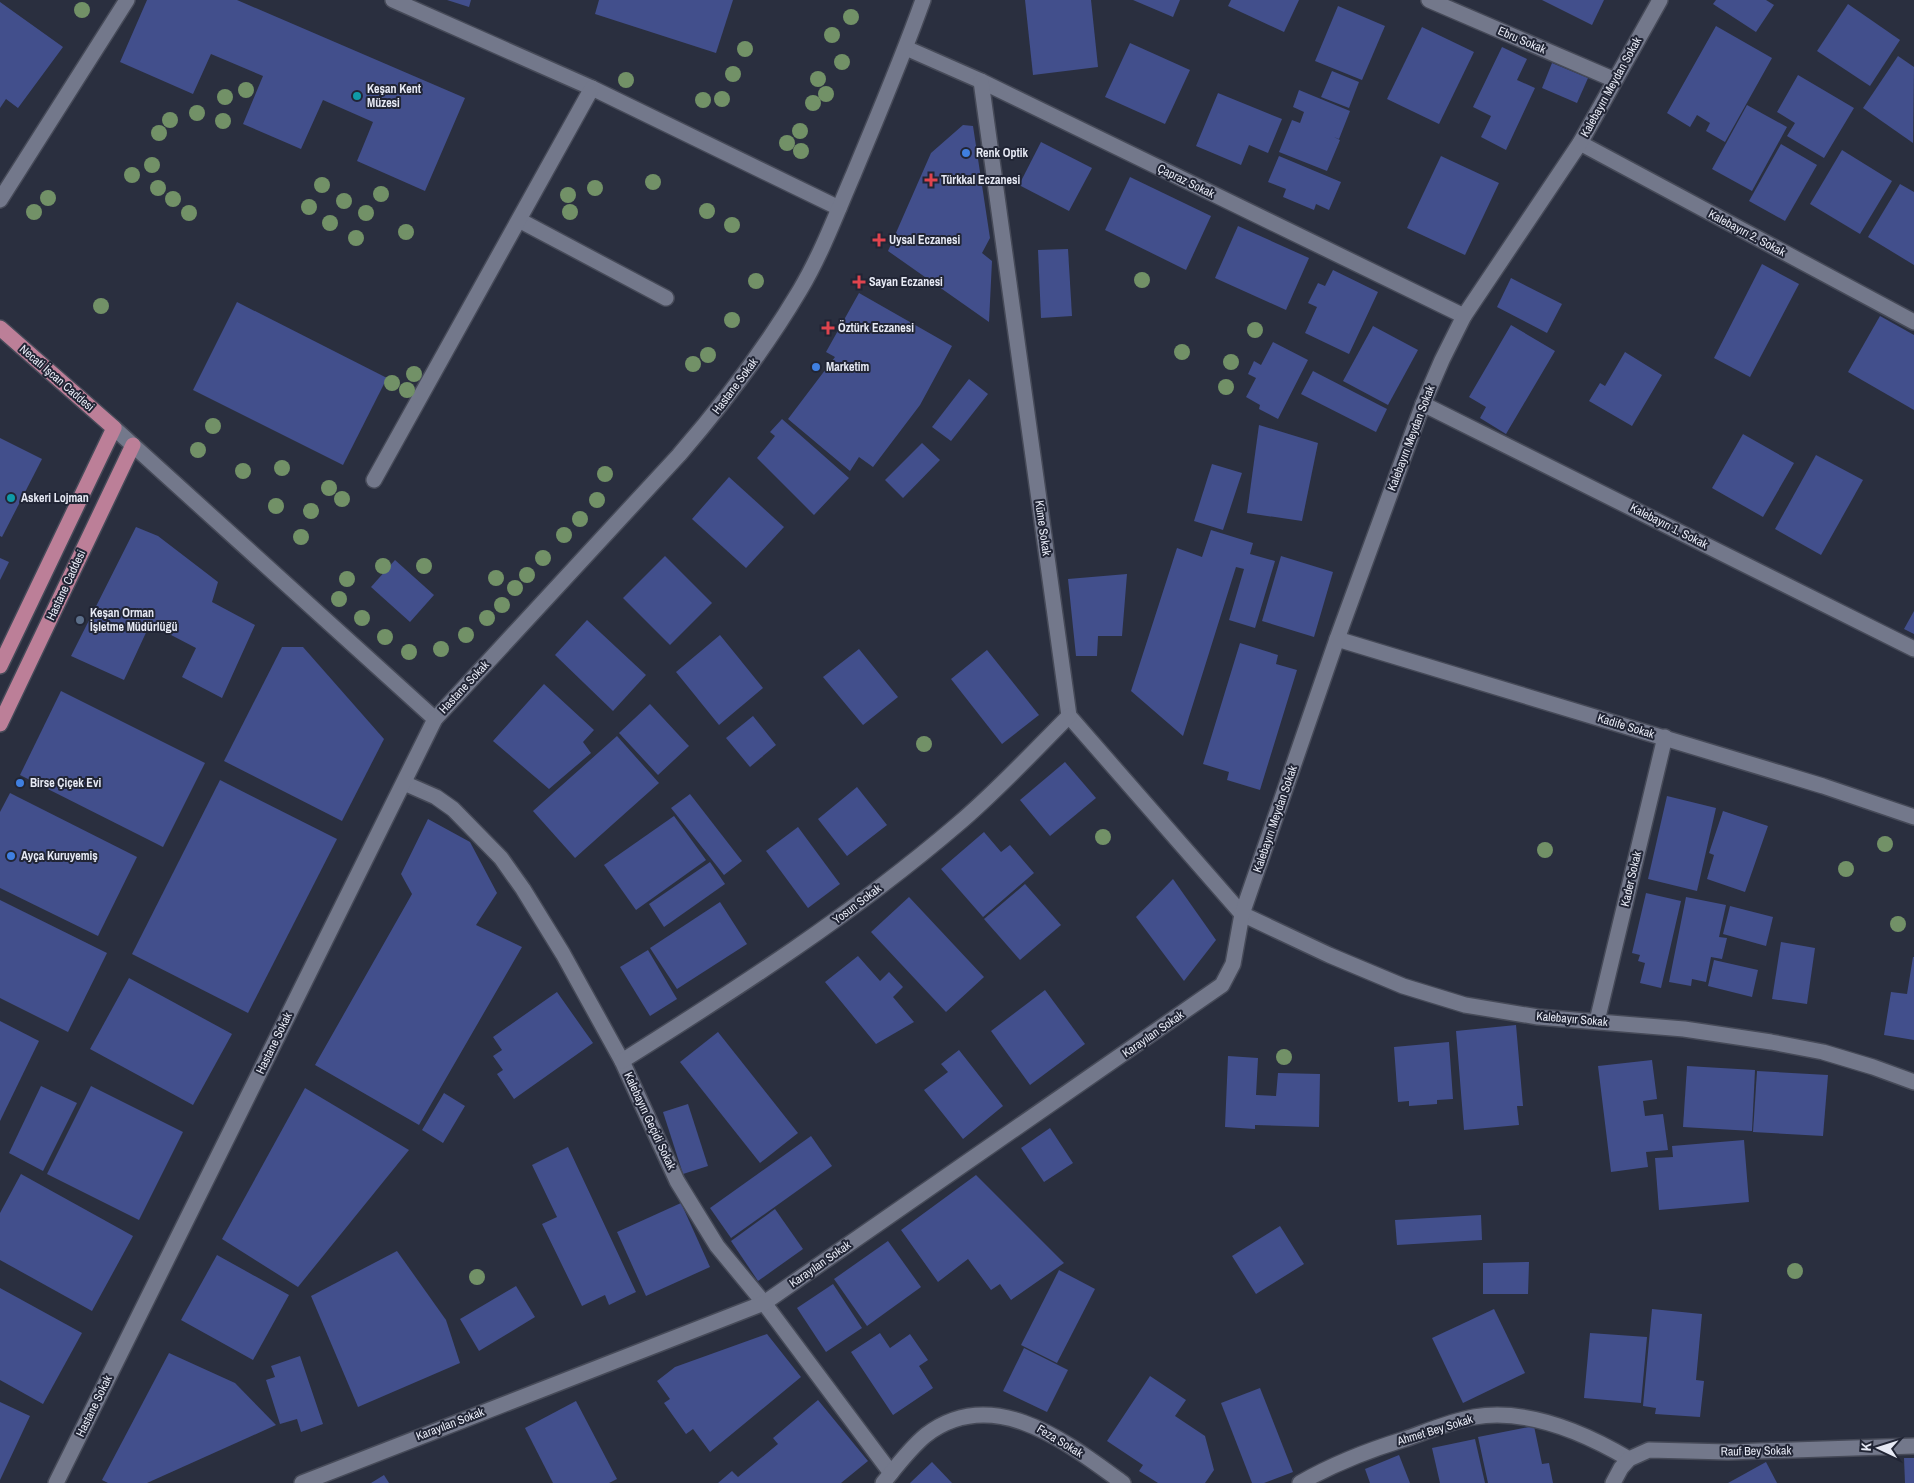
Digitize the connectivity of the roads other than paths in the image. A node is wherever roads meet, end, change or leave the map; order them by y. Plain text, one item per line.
1 (127, 0) edge
2 (393, 0) edge
3 (923, 0) edge
4 (1429, 0) edge
5 (1660, 0) edge
6 (906, 48) junction
7 (981, 80) junction
8 (1615, 80) junction
9 (592, 88) junction
10 (1580, 143) junction
11 (0, 200) edge
12 (839, 208) junction
13 (518, 220) junction
14 (666, 298) dead end
15 (1464, 316) junction
16 (1914, 322) edge
17 (0, 328) edge
18 (1423, 404) junction
19 (114, 428) junction
20 (133, 445) junction
21 (374, 480) dead end
22 (1338, 639) junction
23 (1914, 649) edge
24 (0, 666) edge
25 (1069, 716) junction
26 (435, 719) junction
27 (0, 724) edge
28 (1665, 738) junction
29 (404, 783) junction
30 (1914, 816) edge
31 (1242, 914) junction
32 (1597, 1021) junction
33 (622, 1061) junction
34 (1914, 1082) edge
35 (764, 1303) junction
36 (1914, 1446) edge
37 (1630, 1459) junction
38 (887, 1478) edge
39 (56, 1483) edge
40 (302, 1483) edge
41 (1123, 1483) edge
42 (1300, 1483) edge
43 (1613, 1483) edge

1 - 11 street
2 - 9 street
3 - 6 street, Hastane Sokak
4 - 8 street, Ebru Sokak
5 - 8 street, Kalebayırı Meydan Sokak
6 - 7 street, Çapraz Sokak
6 - 12 street, Hastane Sokak
7 - 15 street, Çapraz Sokak
7 - 25 street, Küme Sokak
8 - 10 street, Kalebayırı Meydan Sokak
9 - 12 street
9 - 13 street
10 - 15 street, Kalebayırı Meydan Sokak
10 - 16 street, Kalebayırı 2. Sokak
12 - 26 street, Hastane Sokak
13 - 14 street
13 - 21 street
15 - 18 street, Kalebayırı Meydan Sokak
17 - 19 main road, Necati İşcan Caddesi
18 - 22 street, Kalebayırı Meydan Sokak
18 - 23 street, Kalebayırı 1. Sokak
19 - 20 street
19 - 24 main road, Hastane Caddesi
20 - 26 street
20 - 27 main road, Hastane Caddesi
22 - 28 street, Kadife Sokak
22 - 31 street, Kalebayırı Meydan Sokak
25 - 31 street
25 - 33 street, Yosun Sokak
26 - 29 street, Hastane Sokak
28 - 30 street, Kadife Sokak
28 - 32 street, Kader Sokak
29 - 33 street, Kalebayırı Geçidi Sokak
29 - 39 street, Hastane Sokak
31 - 32 street, Kalebayır Sokak
31 - 35 street, Karayılan Sokak
32 - 34 street, Kalebayır Sokak
33 - 35 street, Kalebayırı Geçidi Sokak
35 - 38 street, Kalebayırı Geçidi Sokak
35 - 40 street, Karayılan Sokak
36 - 37 street, Rauf Bey Sokak
37 - 42 street, Ahmet Bey Sokak
37 - 43 street
38 - 41 street, Feza Sokak

